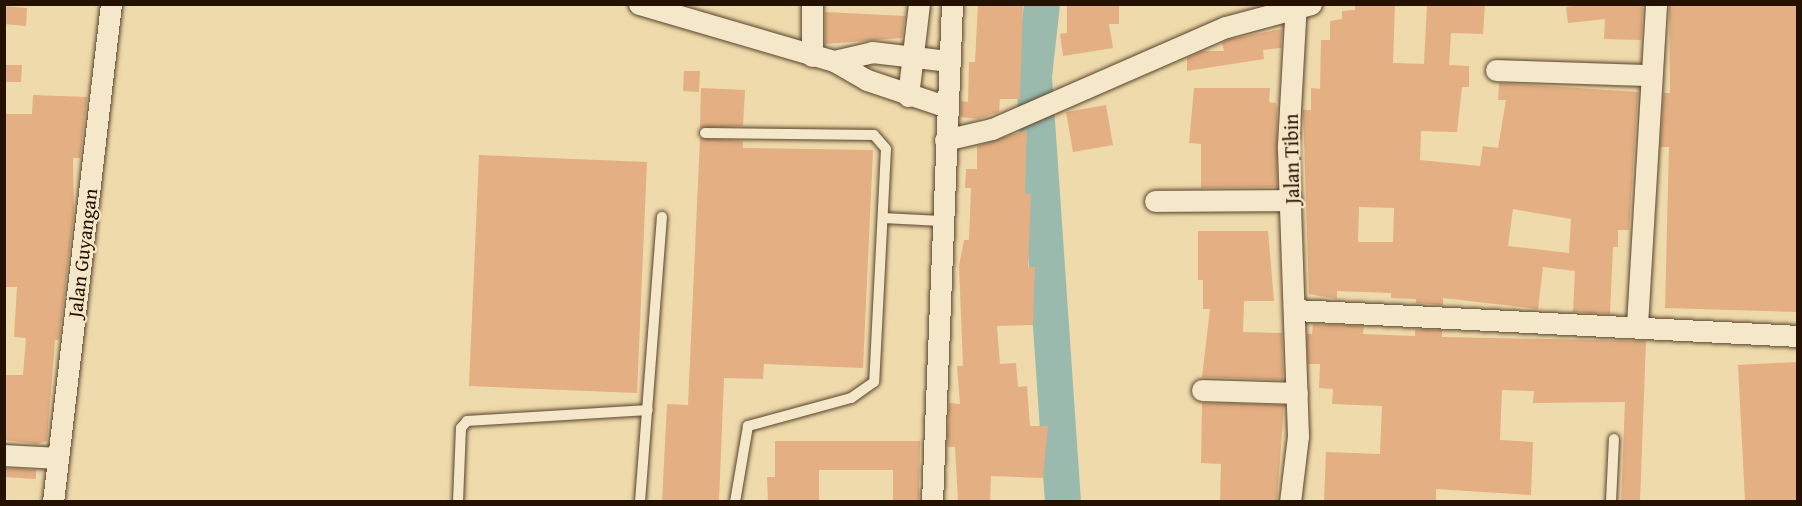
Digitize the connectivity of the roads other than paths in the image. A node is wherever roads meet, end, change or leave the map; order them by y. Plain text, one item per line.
1 (111, 4) edge
2 (639, 4) edge
3 (812, 4) edge
4 (919, 4) edge
5 (952, 4) edge
6 (1656, 4) edge
7 (1300, 6) edge
8 (701, 15) edge
9 (812, 56) junction
10 (915, 57) junction
11 (834, 61) junction
12 (949, 61) junction
13 (1496, 70) dead end
14 (1650, 75) junction
15 (909, 96) junction
16 (947, 107) junction
17 (705, 133) dead end
18 (945, 140) junction
19 (1291, 200) junction
20 (1155, 201) dead end
21 (662, 217) dead end
22 (883, 218) junction
23 (941, 221) junction
24 (1296, 310) junction
25 (1637, 325) junction
26 (1797, 336) edge
27 (1202, 390) dead end
28 (1297, 393) junction
29 (648, 410) junction
30 (1614, 439) dead end
31 (4, 456) edge
32 (58, 458) junction
33 (53, 501) edge
34 (458, 501) edge
35 (640, 501) edge
36 (735, 501) edge
37 (932, 501) edge
38 (1290, 501) edge
39 (1611, 501) edge

1 - 32 street, Jalan Guyangan
2 - 8 street
3 - 9 street
4 - 10 street
5 - 12 street
6 - 14 street
7 - 18 street
7 - 19 street, Jalan Tibin
8 - 9 street
9 - 11 street
10 - 11 street
10 - 12 street
10 - 15 street
11 - 15 street
12 - 16 street
13 - 14 street
14 - 25 street
15 - 16 street
16 - 18 street
17 - 22 lane
18 - 23 street
19 - 20 street
19 - 24 street, Jalan Tibin
21 - 29 lane
22 - 23 lane
22 - 36 lane
23 - 37 street
24 - 25 street
24 - 28 street, Jalan Tibin
25 - 26 street
27 - 28 street
28 - 38 street, Jalan Tibin
29 - 34 lane
29 - 35 lane
30 - 39 lane
31 - 32 street
32 - 33 street, Jalan Guyangan

